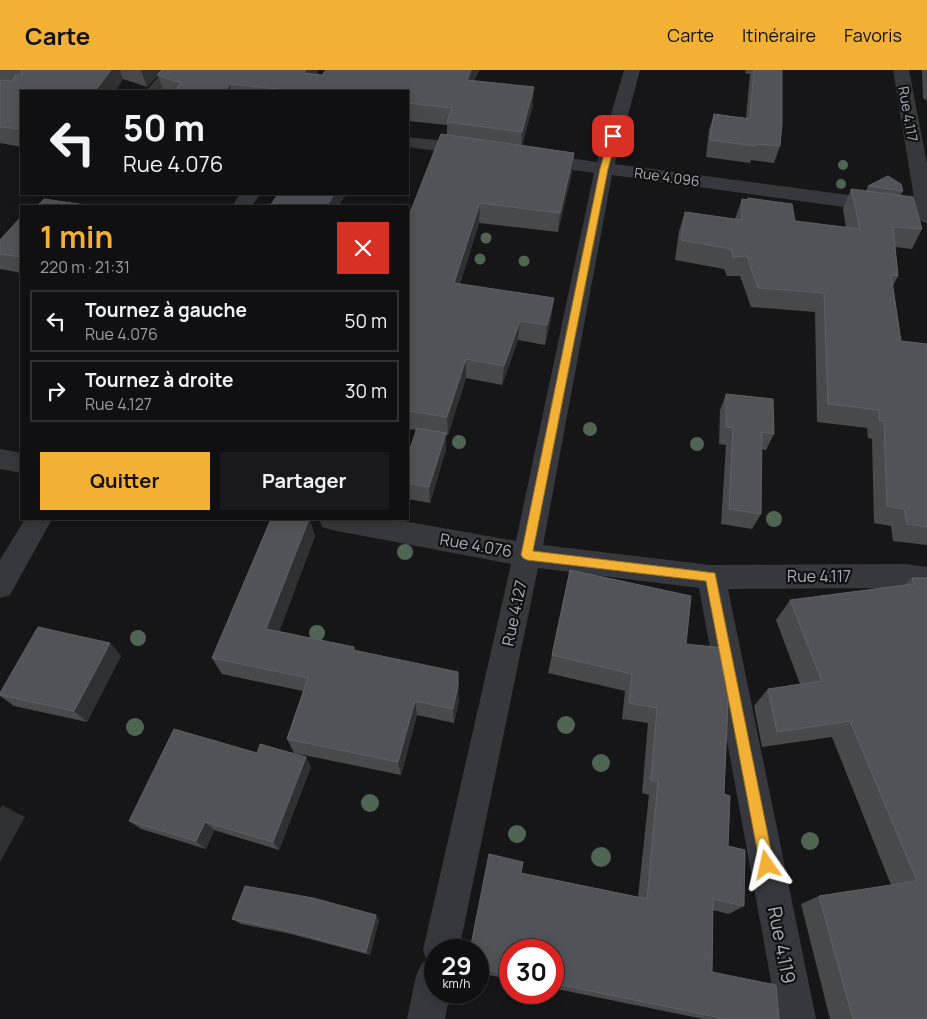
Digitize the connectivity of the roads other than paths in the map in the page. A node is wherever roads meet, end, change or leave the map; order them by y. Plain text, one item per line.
1 (173, 70) edge
2 (632, 70) edge
3 (900, 70) edge
4 (155, 90) edge
5 (908, 110) junction
6 (927, 113) edge
7 (409, 142) edge
8 (489, 153) edge
9 (518, 157) edge
10 (604, 169) junction
11 (926, 214) edge
12 (0, 459) edge
13 (20, 463) edge
14 (38, 520) edge
15 (337, 520) edge
16 (527, 555) junction
17 (711, 577) junction
18 (927, 579) edge
19 (0, 586) edge
20 (443, 939) edge
21 (429, 1004) edge
22 (426, 1019) edge
23 (797, 1019) edge

1 - 4 street
2 - 10 street, Rue 4.127
3 - 5 street, Rue 4.117
5 - 6 street
5 - 11 street, Rue 4.117
7 - 8 street
9 - 10 street, Rue 4.096
10 - 11 street, Rue 4.096
10 - 16 street, Rue 4.127
12 - 13 street
14 - 19 street
15 - 16 street, Rue 4.076
16 - 17 street, Rue 4.076
16 - 20 street, Rue 4.127
17 - 18 street, Rue 4.117
17 - 23 street, Rue 4.119
21 - 22 street

